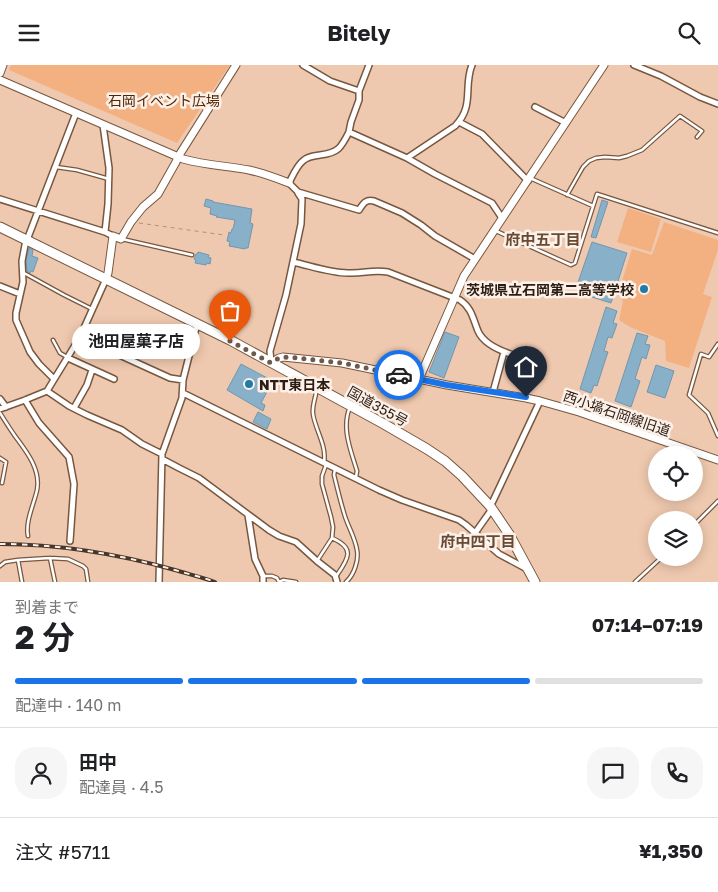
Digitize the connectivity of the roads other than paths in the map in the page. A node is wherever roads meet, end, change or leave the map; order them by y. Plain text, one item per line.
1 (3, 65) edge
2 (236, 65) edge
3 (304, 65) edge
4 (369, 65) edge
5 (472, 65) edge
6 (604, 65) edge
7 (634, 65) edge
8 (0, 73) edge
9 (0, 80) edge
10 (359, 91) junction
11 (718, 104) edge
12 (535, 107) dead end
13 (76, 113) junction
14 (459, 122) junction
15 (566, 123) junction
16 (103, 125) junction
17 (350, 132) junction
18 (697, 137) dead end
19 (178, 157) junction
20 (407, 157) junction
21 (55, 167) junction
22 (109, 179) junction
23 (529, 180) junction
24 (289, 183) junction
25 (298, 192) junction
26 (567, 195) junction
27 (0, 199) edge
28 (593, 206) junction
29 (38, 211) junction
30 (502, 218) junction
31 (0, 227) edge
32 (494, 230) junction
33 (105, 232) junction
34 (718, 233) edge
35 (113, 236) junction
36 (121, 239) junction
37 (27, 240) junction
38 (192, 255) dead end
39 (475, 259) junction
40 (293, 262) junction
41 (22, 272) junction
42 (106, 279) junction
43 (0, 286) edge
44 (20, 295) junction
45 (453, 298) junction
46 (92, 309) junction
47 (197, 324) junction
48 (80, 337) junction
49 (53, 340) dead end
50 (718, 345) edge
51 (504, 352) junction
52 (517, 356) dead end
53 (68, 358) junction
54 (271, 363) junction
55 (92, 370) junction
56 (54, 379) junction
57 (114, 379) dead end
58 (418, 379) junction
59 (183, 380) junction
60 (47, 391) junction
61 (492, 392) junction
62 (183, 393) junction
63 (316, 393) dead end
64 (0, 399) edge
65 (25, 400) junction
66 (540, 401) junction
67 (350, 406) junction
68 (6, 407) junction
69 (74, 408) junction
70 (0, 411) edge
71 (718, 436) edge
72 (162, 456) junction
73 (0, 458) edge
74 (718, 460) edge
75 (325, 464) junction
76 (335, 469) junction
77 (355, 479) junction
78 (2, 483) dead end
79 (718, 501) edge
80 (491, 507) junction
81 (248, 515) junction
82 (703, 516) edge
83 (475, 533) junction
84 (28, 536) dead end
85 (332, 538) junction
86 (70, 541) dead end
87 (50, 558) junction
88 (18, 560) junction
89 (317, 561) junction
90 (0, 566) edge
91 (652, 566) edge
92 (530, 571) junction
93 (263, 576) junction
94 (337, 579) edge
95 (22, 582) edge
96 (55, 582) edge
97 (88, 582) edge
98 (159, 582) edge
99 (263, 582) edge
100 (279, 582) edge
101 (296, 582) edge
102 (346, 582) edge
103 (535, 582) edge
104 (635, 582) edge

1 - 8 street
2 - 19 street
3 - 10 street
4 - 10 street
5 - 14 street
6 - 15 street
7 - 11 street
9 - 13 street
10 - 17 street
12 - 15 street
13 - 16 street
13 - 21 street
14 - 20 street
14 - 23 street
15 - 23 street
16 - 19 street
16 - 22 street
17 - 20 street
17 - 24 street
18 - 26 lane
19 - 24 street
19 - 36 street
20 - 30 street
21 - 22 lane
21 - 29 street
22 - 33 street
23 - 26 lane
23 - 30 street
24 - 25 street
25 - 39 street
25 - 40 street
26 - 28 lane
27 - 29 street
28 - 32 lane
28 - 34 lane
29 - 33 street
29 - 37 street
30 - 32 street
31 - 37 highway, 国道355号
32 - 39 street
33 - 35 street
35 - 36 street
35 - 42 street
36 - 38 lane
37 - 41 street
37 - 42 highway, 国道355号
39 - 45 street
40 - 45 street
40 - 54 street
41 - 44 street
41 - 46 lane
42 - 46 street
42 - 47 highway, 国道355号
43 - 44 street
44 - 56 street
45 - 51 street
45 - 58 street
46 - 48 street
47 - 54 highway, 国道355号
47 - 59 street
48 - 53 street
48 - 59 street
49 - 53 lane
50 - 71 lane
51 - 52 street
51 - 61 street
53 - 55 street
53 - 56 street
54 - 58 street, 西小塙石岡線旧道
54 - 67 highway, 国道355号
55 - 57 street
55 - 69 street
56 - 60 street
58 - 61 street, 西小塙石岡線旧道
59 - 62 street
60 - 65 street
60 - 69 street
61 - 66 street, 西小塙石岡線旧道
62 - 72 street
62 - 75 street
63 - 75 lane
64 - 68 street
65 - 68 street
65 - 86 street
66 - 74 street, 西小塙石岡線旧道
66 - 80 street
67 - 77 lane
67 - 80 highway, 国道355号
68 - 70 street
69 - 72 street
70 - 84 lane
72 - 81 street
72 - 98 street
73 - 78 lane
75 - 76 street
75 - 85 lane
76 - 77 street
76 - 102 lane
77 - 83 street
79 - 82 lane
80 - 83 street
80 - 92 highway, 国道355号
81 - 89 street
81 - 93 street
83 - 92 street
85 - 89 lane
85 - 94 lane
87 - 88 lane
87 - 96 lane
87 - 97 lane
88 - 90 lane
88 - 95 lane
89 - 94 street
91 - 104 lane
92 - 103 highway, 国道355号
93 - 99 street
93 - 100 lane
100 - 101 lane

